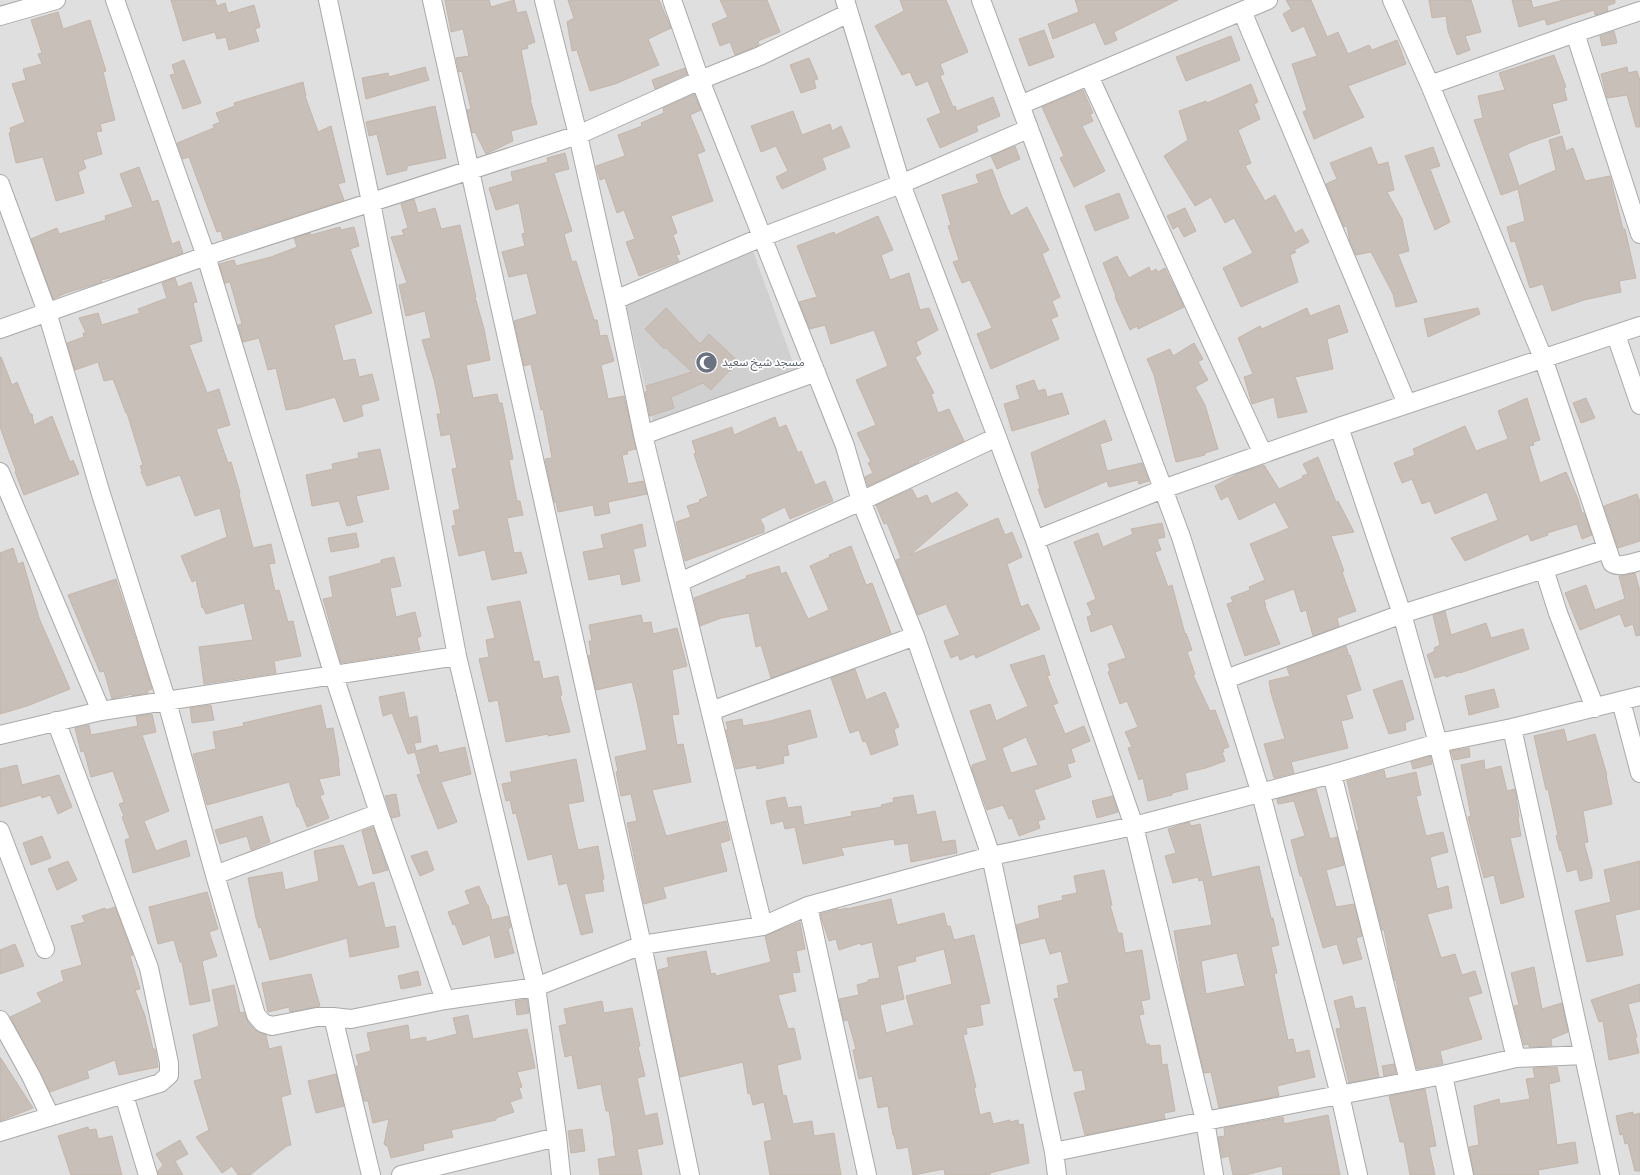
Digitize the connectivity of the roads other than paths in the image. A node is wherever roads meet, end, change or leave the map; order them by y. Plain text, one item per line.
1 (56, 0) edge
2 (115, 0) edge
3 (328, 0) edge
4 (432, 0) edge
5 (544, 0) edge
6 (672, 0) edge
7 (981, 0) edge
8 (1268, 0) edge
9 (1392, 0) edge
10 (1638, 0) edge
11 (1640, 5) edge
12 (847, 7) edge
13 (1242, 10) junction
14 (1640, 11) edge
15 (0, 16) edge
16 (1575, 33) junction
17 (1089, 76) junction
18 (700, 80) junction
19 (1430, 85) junction
20 (1020, 105) junction
21 (1028, 129) junction
22 (578, 135) junction
23 (469, 170) junction
24 (0, 184) edge
25 (901, 184) junction
26 (371, 202) junction
27 (1640, 234) edge
28 (762, 237) junction
29 (206, 256) junction
30 (615, 300) junction
31 (47, 312) junction
32 (1640, 326) edge
33 (0, 328) edge
34 (1616, 335) junction
35 (1543, 358) junction
36 (816, 372) junction
37 (1407, 404) junction
38 (1640, 405) edge
39 (1339, 427) junction
40 (643, 435) junction
41 (997, 437) junction
42 (1263, 454) junction
43 (0, 472) edge
44 (1163, 489) junction
45 (861, 501) junction
46 (1035, 540) junction
47 (1607, 550) junction
48 (1640, 561) edge
49 (1544, 569) junction
50 (680, 582) junction
51 (1402, 614) junction
52 (915, 636) junction
53 (457, 656) junction
54 (334, 676) junction
55 (1226, 679) junction
56 (1640, 696) edge
57 (1621, 701) junction
58 (167, 702) junction
59 (1595, 708) junction
60 (101, 711) junction
61 (711, 711) junction
62 (56, 721) junction
63 (1512, 728) junction
64 (0, 735) edge
65 (1438, 743) junction
66 (1640, 773) edge
67 (1332, 774) junction
68 (1261, 794) junction
69 (379, 813) junction
70 (1134, 826) junction
71 (0, 831) edge
72 (991, 856) junction
73 (215, 875) junction
74 (808, 906) junction
75 (763, 926) junction
76 (642, 946) junction
77 (45, 949) dead end
78 (536, 987) junction
79 (445, 1000) junction
80 (333, 1017) junction
81 (0, 1020) edge
82 (1584, 1055) junction
83 (1516, 1058) junction
84 (1443, 1075) junction
85 (1409, 1081) junction
86 (124, 1095) junction
87 (1340, 1095) junction
88 (50, 1116) junction
89 (1205, 1121) junction
90 (0, 1132) edge
91 (557, 1137) junction
92 (1054, 1152) junction
93 (148, 1175) edge
94 (371, 1175) edge
95 (401, 1175) edge
96 (561, 1175) edge
97 (690, 1175) edge
98 (867, 1175) edge
99 (1057, 1175) edge
100 (1214, 1175) edge
101 (1358, 1175) edge
102 (1464, 1175) edge
103 (1610, 1175) edge

1 - 15 street
2 - 29 street
3 - 26 street
4 - 23 street
5 - 22 street
6 - 18 street
7 - 20 street
8 - 13 street
9 - 19 street
10 - 11 street
12 - 18 street
12 - 25 street
13 - 17 street
13 - 37 street
14 - 16 street
16 - 19 street
16 - 27 street
17 - 20 street
17 - 42 street
18 - 22 street
18 - 28 street
19 - 35 street
20 - 21 street
21 - 25 street
21 - 44 street
22 - 23 street
22 - 30 street
23 - 26 street
23 - 76 street
24 - 31 street
25 - 28 street
25 - 41 street
26 - 29 street
26 - 53 street
28 - 30 street
28 - 36 street
29 - 31 street
29 - 54 street
30 - 40 street
31 - 33 street
31 - 58 street
32 - 34 street
34 - 35 street
34 - 38 street
35 - 37 street
35 - 47 street
36 - 40 street
36 - 45 street
37 - 39 street
39 - 42 street
39 - 51 street
40 - 50 street
41 - 45 street
41 - 46 street
42 - 44 street
43 - 60 street
44 - 46 street
44 - 55 street
45 - 50 street
45 - 52 street
46 - 70 street
47 - 48 street
47 - 49 street
49 - 51 street
49 - 59 street
50 - 61 street
51 - 55 street
51 - 65 street
52 - 61 street
52 - 72 street
53 - 54 street
53 - 78 street
54 - 58 street
54 - 69 street
55 - 68 street
56 - 57 street
57 - 59 street
57 - 66 street
58 - 60 street
58 - 73 street
59 - 63 street
60 - 62 street
61 - 75 street
62 - 64 street
62 - 86 street
63 - 65 street
63 - 82 street
65 - 67 street
65 - 83 street
67 - 68 street
67 - 85 street
68 - 70 street
68 - 87 street
69 - 73 street
69 - 79 street
70 - 72 street
70 - 89 street
71 - 77 street
72 - 74 street
72 - 92 street
73 - 80 street
74 - 75 street
74 - 98 street
75 - 76 street
76 - 78 street
76 - 97 street
78 - 79 street
78 - 91 street
79 - 80 street
80 - 94 street
81 - 88 street
82 - 83 street
82 - 103 street
83 - 84 street
84 - 85 street
84 - 102 street
85 - 87 street
86 - 88 street
86 - 93 street
87 - 89 street
87 - 101 street
88 - 90 street
89 - 92 street
89 - 100 street
91 - 95 street
91 - 96 street
92 - 99 street

